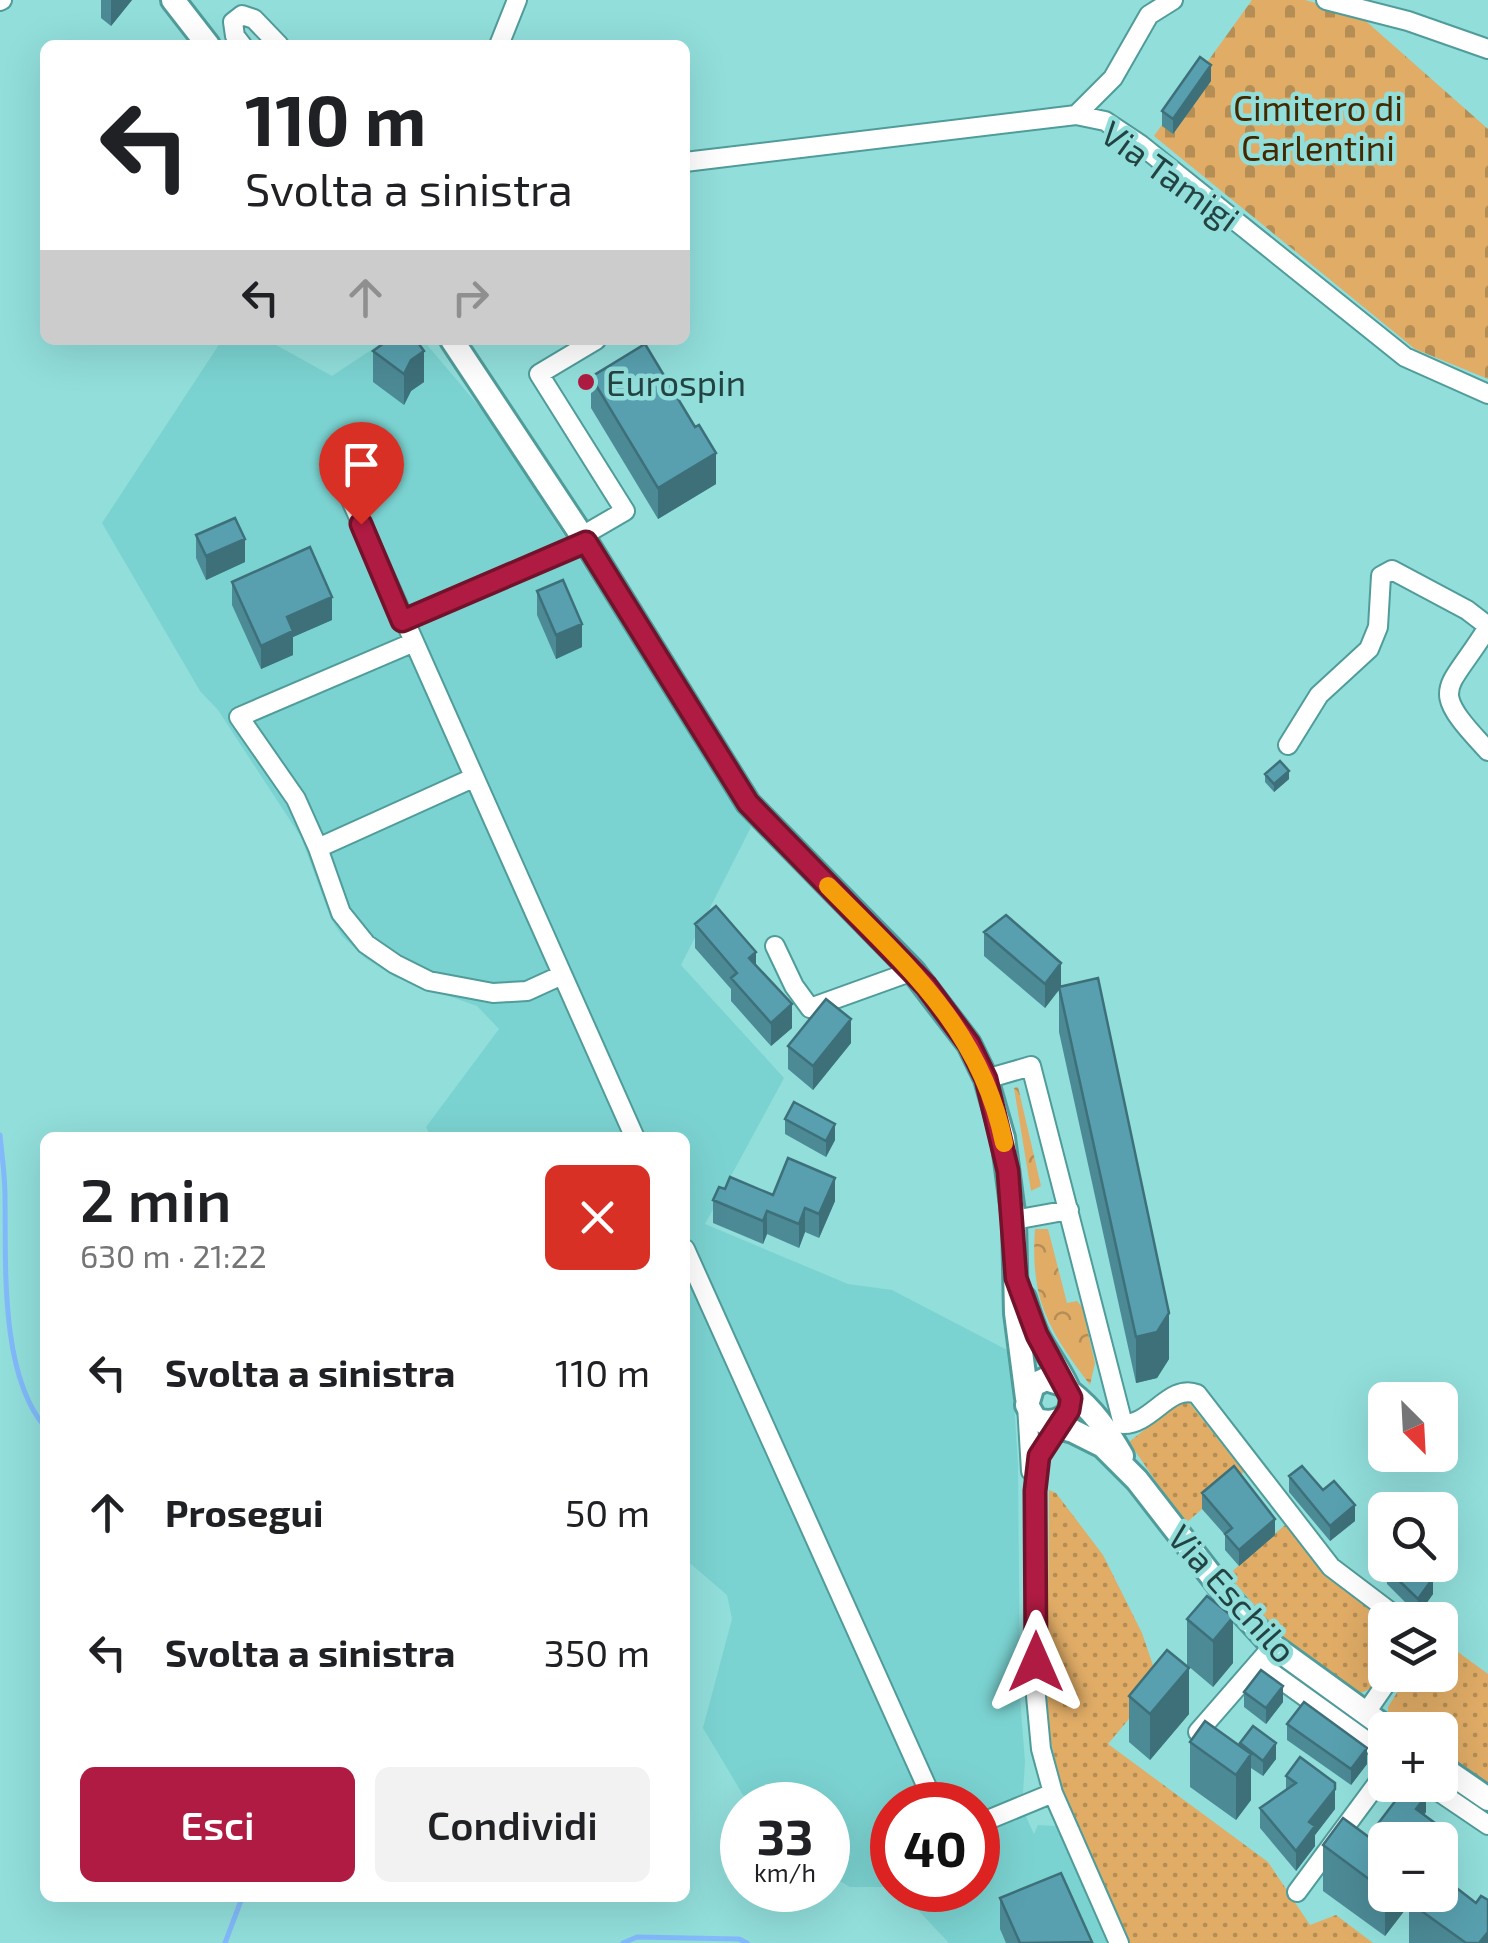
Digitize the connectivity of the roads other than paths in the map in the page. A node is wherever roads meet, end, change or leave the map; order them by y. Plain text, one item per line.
1 (173, 0) edge
2 (517, 0) edge
3 (1174, 0) edge
4 (1326, 0) edge
5 (1148, 8) edge
6 (204, 40) edge
7 (239, 40) edge
8 (274, 40) edge
9 (501, 40) edge
10 (1488, 49) edge
11 (1076, 115) junction
12 (690, 161) edge
13 (455, 345) edge
14 (468, 345) edge
15 (588, 345) edge
16 (1488, 394) edge
17 (535, 466) junction
18 (347, 492) dead end
19 (584, 539) junction
20 (402, 621) junction
21 (1488, 626) edge
22 (412, 642) junction
23 (1288, 745) dead end
24 (1488, 751) edge
25 (473, 778) junction
26 (318, 848) junction
27 (775, 946) dead end
28 (913, 971) junction
29 (562, 976) junction
30 (986, 1079) junction
31 (632, 1132) edge
32 (1069, 1210) junction
33 (1014, 1220) junction
34 (690, 1260) edge
35 (1016, 1278) junction
36 (1067, 1389) junction
37 (1027, 1402) junction
38 (1054, 1423) junction
39 (1136, 1480) junction
40 (1035, 1491) junction
41 (1377, 1602) edge
42 (1265, 1655) junction
43 (1380, 1692) edge
44 (1365, 1714) junction
45 (1368, 1716) edge
46 (1368, 1740) edge
47 (1219, 1750) edge
48 (1458, 1778) edge
49 (926, 1782) edge
50 (1053, 1793) junction
51 (1368, 1795) edge
52 (1488, 1799) edge
53 (1455, 1802) edge
54 (1000, 1815) edge
55 (1488, 1825) edge
56 (1297, 1892) dead end
57 (1120, 1943) edge

1 - 6 main road
2 - 9 street
3 - 5 street
4 - 10 street
5 - 11 street
7 - 8 street
11 - 12 street, Via Tamigi
11 - 16 street, Via Tamigi
13 - 17 main road
14 - 17 main road
15 - 19 street
17 - 19 main road
18 - 20 street
19 - 20 street
19 - 28 main road
20 - 22 street
21 - 23 street
21 - 24 street
22 - 25 street
22 - 26 street
25 - 26 street
25 - 29 street
26 - 29 street
27 - 28 street
28 - 30 main road
29 - 31 street
30 - 32 street
30 - 33 main road
32 - 33 street
32 - 41 street
33 - 35 main road
34 - 49 street
35 - 36 main road
35 - 37 main road
36 - 37 main road
36 - 38 main road
36 - 39 main road
37 - 38 main road
37 - 40 street
38 - 39 main road
38 - 40 street
39 - 42 main road, Via Eschilo
40 - 50 street
42 - 44 main road, Via Eschilo
42 - 46 street
42 - 47 street
43 - 44 street
44 - 45 main road, Via Eschilo
48 - 52 main road
50 - 54 street
50 - 57 street
51 - 56 street
53 - 55 street

